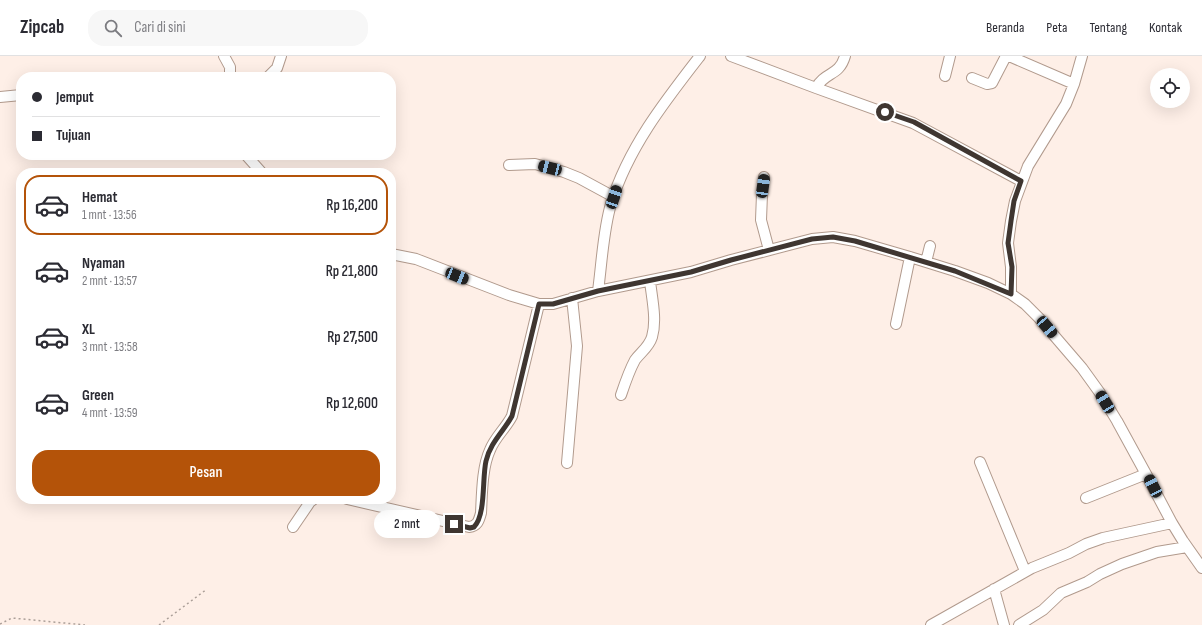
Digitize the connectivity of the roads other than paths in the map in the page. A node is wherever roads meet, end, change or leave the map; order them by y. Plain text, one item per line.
1 (224, 56) edge
2 (281, 56) edge
3 (700, 56) edge
4 (731, 56) edge
5 (845, 56) edge
6 (950, 56) edge
7 (1008, 56) edge
8 (1082, 56) edge
9 (230, 72) edge
10 (273, 72) edge
11 (945, 76) dead end
12 (972, 78) dead end
13 (1074, 84) junction
14 (816, 88) junction
15 (16, 95) edge
16 (0, 97) edge
17 (250, 160) edge
18 (509, 165) dead end
19 (258, 168) edge
20 (764, 177) dead end
21 (1021, 181) junction
22 (614, 197) junction
23 (930, 246) dead end
24 (769, 250) junction
25 (396, 255) edge
26 (910, 256) junction
27 (926, 262) junction
28 (650, 281) junction
29 (598, 291) junction
30 (1011, 294) junction
31 (572, 298) junction
32 (539, 304) junction
33 (896, 324) dead end
34 (621, 395) dead end
35 (980, 462) dead end
36 (567, 463) dead end
37 (1146, 474) junction
38 (1086, 498) dead end
39 (309, 504) edge
40 (368, 504) edge
41 (1172, 523) junction
42 (293, 527) dead end
43 (1187, 547) junction
44 (1202, 568) edge
45 (1025, 571) junction
46 (994, 589) junction
47 (1003, 623) edge
48 (931, 625) edge
49 (1020, 625) edge

1 - 9 street
2 - 10 street
3 - 22 street
4 - 14 street
5 - 14 street
6 - 11 street
7 - 12 street
7 - 13 street
8 - 13 street
13 - 21 street
14 - 21 street
15 - 16 street
17 - 19 street
18 - 22 street
20 - 24 street
21 - 30 street
22 - 29 street
23 - 27 street
24 - 26 street
24 - 28 street
25 - 32 street
26 - 27 street
26 - 33 street
27 - 30 street
28 - 29 street
28 - 34 street
29 - 31 street
30 - 37 street
31 - 32 street
31 - 36 street
32 - 40 street
35 - 45 street
37 - 38 street
37 - 41 street
39 - 42 street
41 - 43 street
41 - 45 street
43 - 44 street
43 - 49 street
45 - 46 street
46 - 47 street
46 - 48 street

